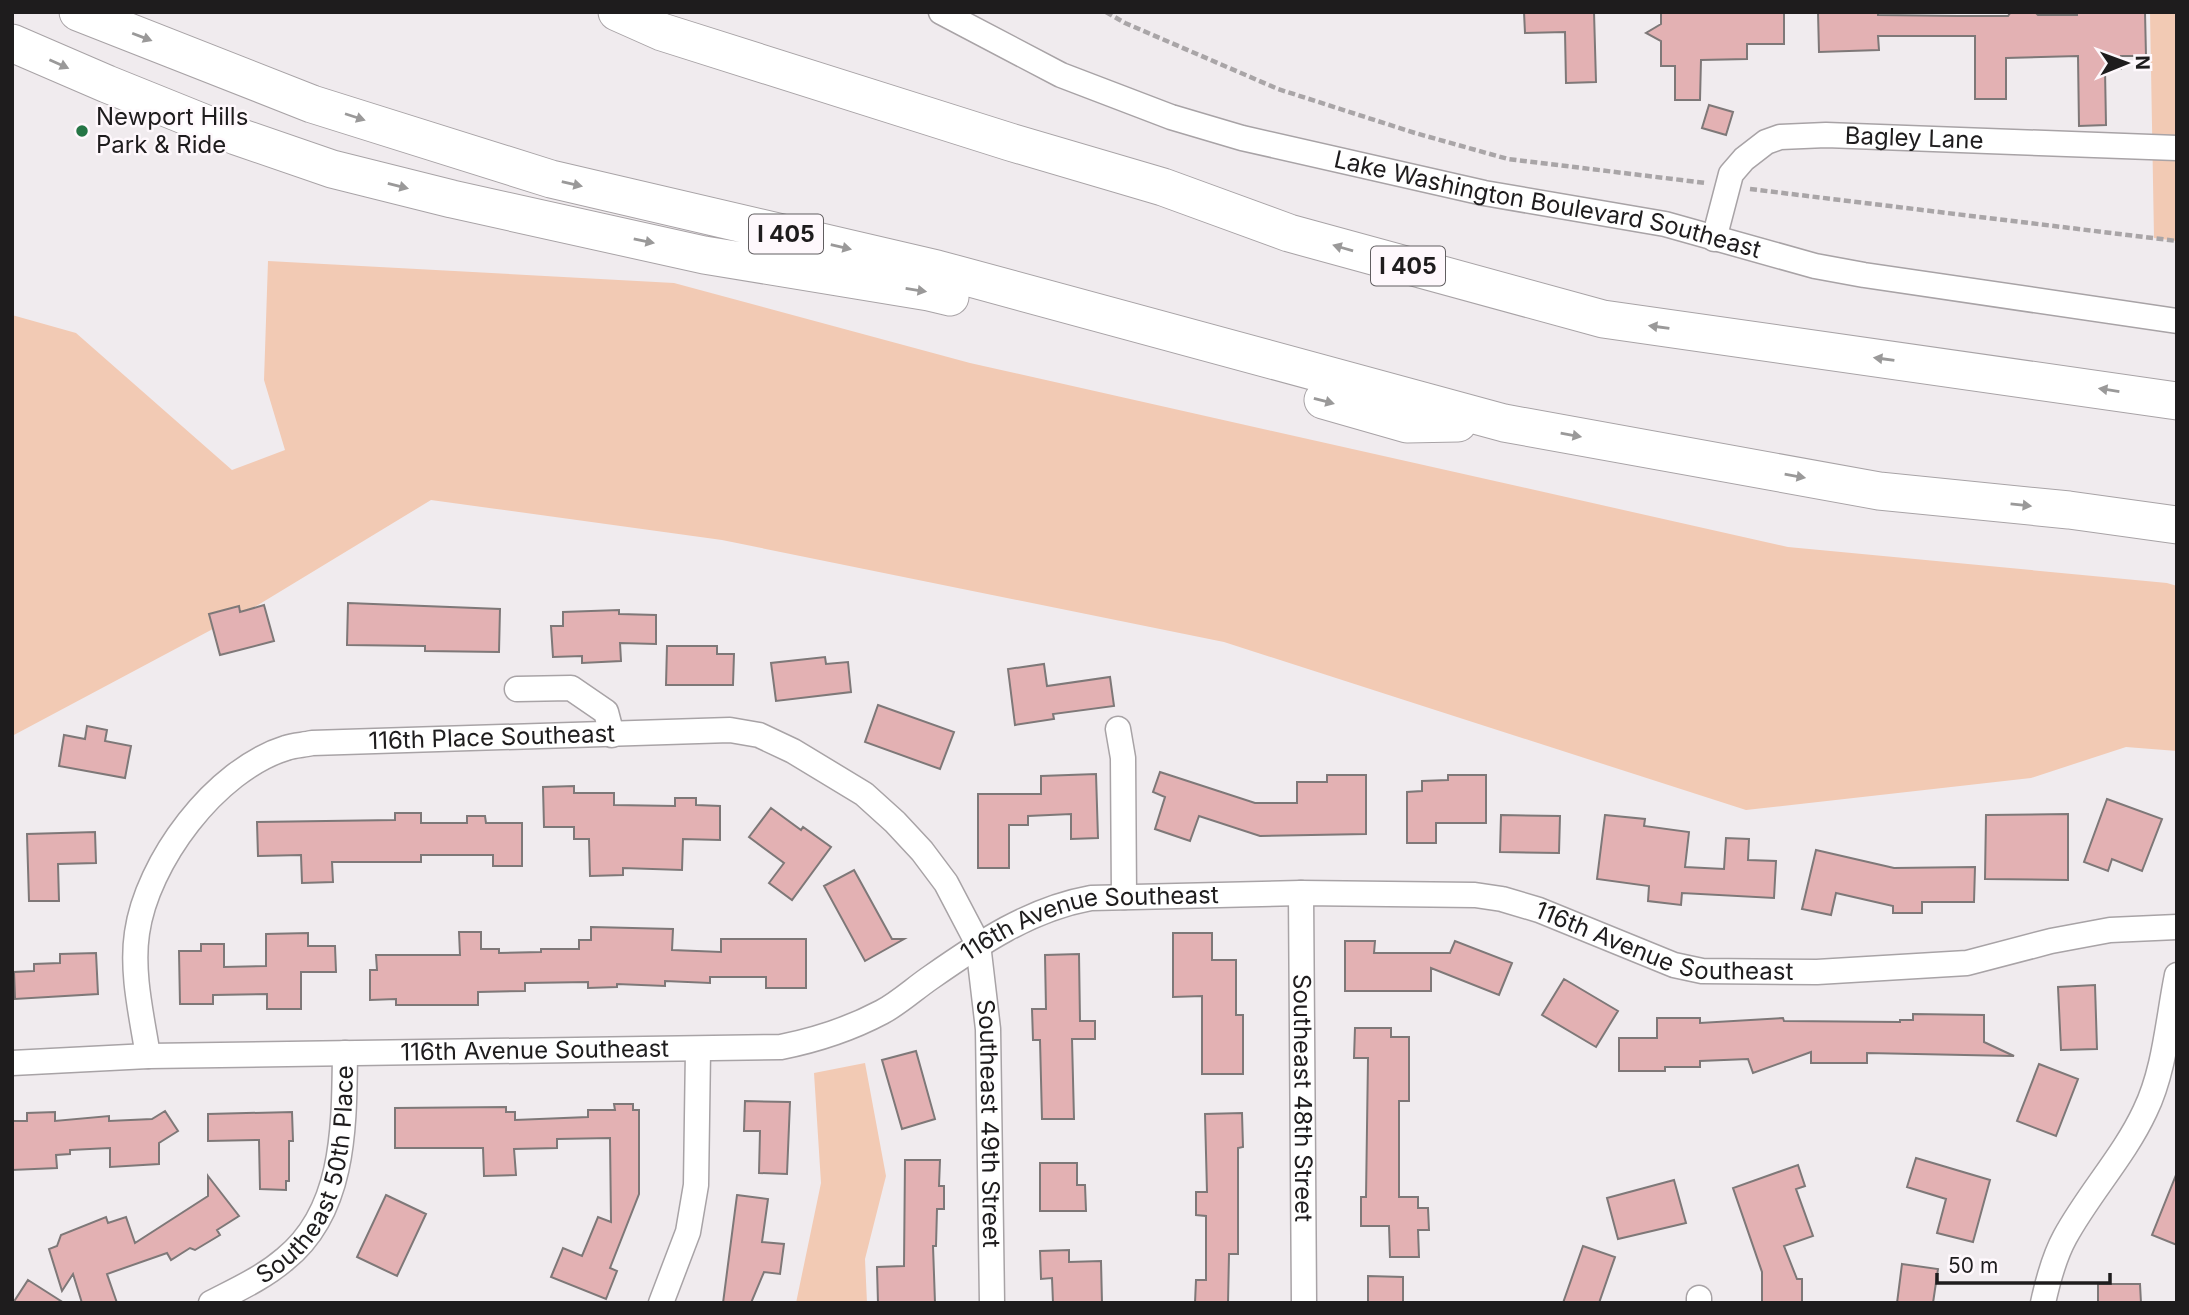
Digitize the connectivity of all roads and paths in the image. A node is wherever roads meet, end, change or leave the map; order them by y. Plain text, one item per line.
1 (78, 12) edge
2 (617, 12) edge
3 (941, 12) edge
4 (1106, 12) edge
5 (655, 22) edge
6 (12, 43) edge
7 (2177, 148) edge
8 (1714, 184) dead end
9 (1741, 188) dead end
10 (1714, 239) junction
11 (2177, 242) edge
12 (2177, 321) edge
13 (2177, 401) edge
14 (1504, 423) junction
15 (2177, 526) edge
16 (517, 689) dead end
17 (1118, 729) dead end
18 (612, 735) junction
19 (1301, 893) junction
20 (1124, 897) junction
21 (2177, 927) edge
22 (978, 944) junction
23 (2177, 975) edge
24 (698, 1050) junction
25 (345, 1053) junction
26 (148, 1056) junction
27 (12, 1063) edge
28 (211, 1303) edge
29 (661, 1303) edge
30 (992, 1303) edge
31 (1304, 1303) edge
32 (2043, 1303) edge

1 -> 14 highway, I 405
2 - 5 highway, I 405
3 - 10 street, Lake Washington Boulevard Southeast
4 - 8 path
13 -> 5 highway, I 405
6 -> 14 highway
7 - 10 street, Bagley Lane
9 - 11 path
10 - 12 street, Lake Washington Boulevard Southeast
14 -> 15 highway, I 405
16 - 18 street
17 - 20 street
18 - 22 street, 116th Place Southeast
18 - 26 street, 116th Place Southeast
19 - 20 street, 116th Avenue Southeast
19 - 21 street, 116th Avenue Southeast
19 - 31 street, Southeast 48th Street
20 - 22 street, 116th Avenue Southeast
22 - 24 street, 116th Avenue Southeast
22 - 30 street, Southeast 49th Street
23 - 32 street
24 - 25 street, 116th Avenue Southeast
24 - 29 street
25 - 26 street, 116th Avenue Southeast
25 - 28 street, Southeast 50th Place
26 - 27 street, 116th Avenue Southeast

